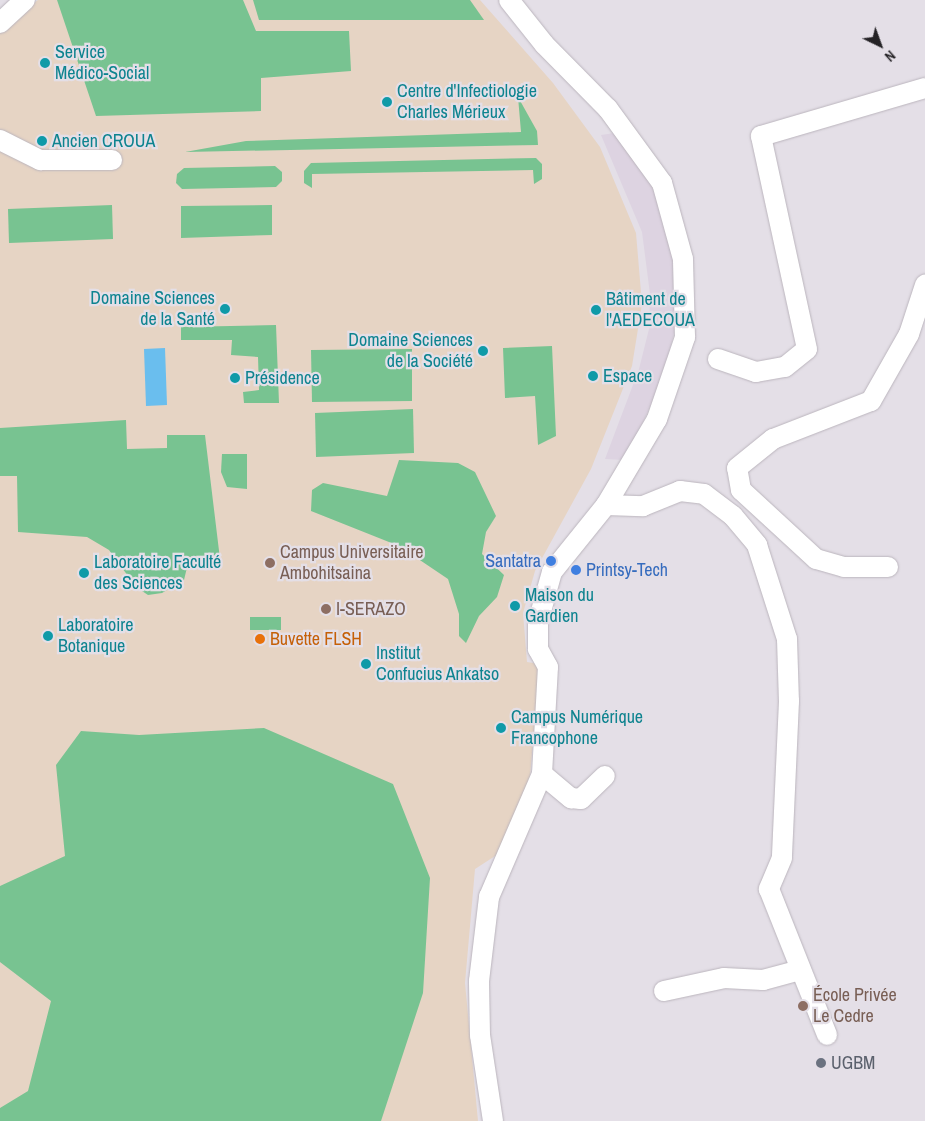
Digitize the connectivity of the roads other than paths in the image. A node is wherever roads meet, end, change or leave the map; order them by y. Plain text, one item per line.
1 (25, 0) edge
2 (509, 0) edge
3 (0, 22) edge
4 (925, 88) edge
5 (0, 140) edge
6 (112, 160) dead end
7 (925, 285) edge
8 (718, 359) dead end
9 (606, 505) junction
10 (888, 568) dead end
11 (542, 774) junction
12 (605, 776) dead end
13 (800, 970) junction
14 (664, 991) dead end
15 (826, 1035) dead end
16 (493, 1121) edge

1 - 3 street
2 - 9 street
4 - 8 street
5 - 6 street
7 - 10 street
9 - 11 street
9 - 13 street
11 - 12 street
11 - 16 street
13 - 14 street
13 - 15 street

